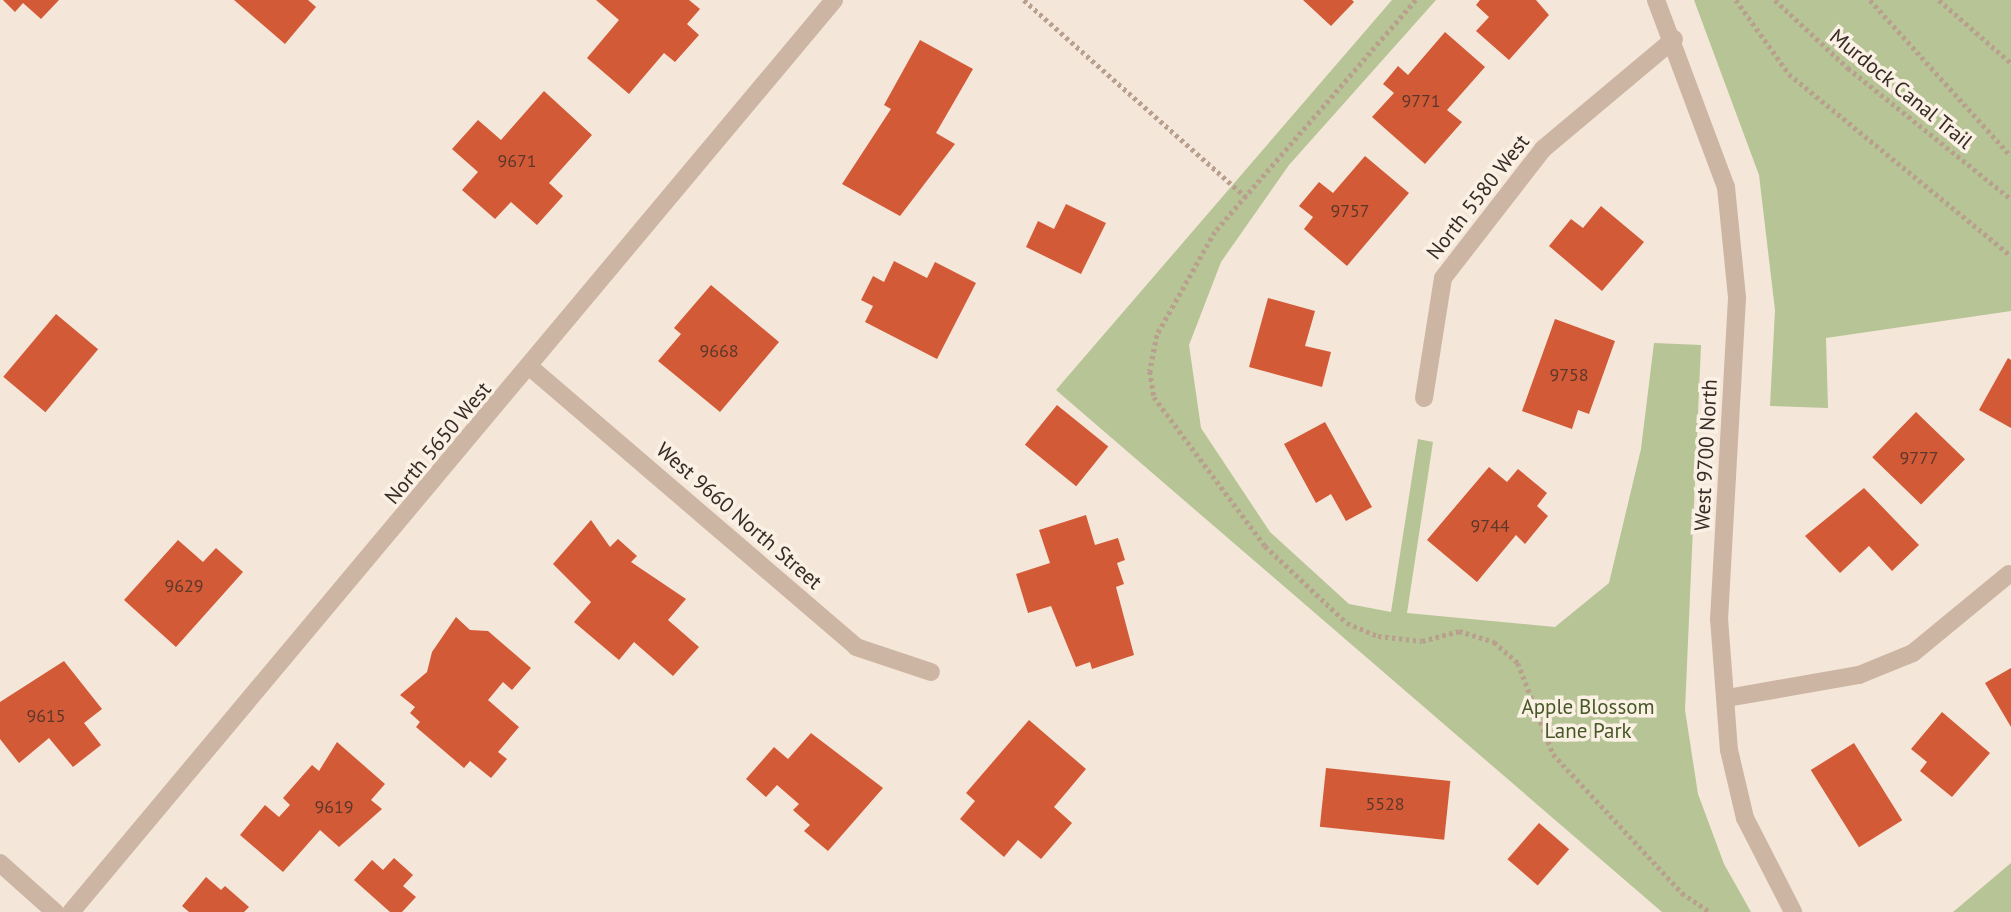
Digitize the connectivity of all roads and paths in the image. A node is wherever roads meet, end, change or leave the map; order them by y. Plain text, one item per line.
1 (834, 0) edge
2 (1024, 0) edge
3 (1416, 0) edge
4 (1656, 0) edge
5 (1736, 0) edge
6 (1775, 0) edge
7 (1939, 0) edge
8 (1872, 1) edge
9 (1674, 39) junction
10 (2011, 62) edge
11 (2011, 156) edge
12 (1246, 197) junction
13 (2011, 199) edge
14 (2011, 256) edge
15 (531, 368) junction
16 (1424, 398) dead end
17 (2008, 574) dead end
18 (931, 672) dead end
19 (1727, 698) junction
20 (0, 863) edge
21 (55, 912) edge
22 (71, 912) edge
23 (1710, 912) edge
24 (1793, 912) edge

1 - 15 street, North 5650 West
2 - 12 path
3 - 12 path
4 - 9 street, West 9700 North
5 - 14 path
6 - 13 path, Murdock Canal Trail
7 - 10 path
8 - 11 path, Murdock Canal Trail
9 - 16 street, North 5580 West
9 - 19 street, West 9700 North
12 - 23 path
15 - 18 street, West 9660 North Street
15 - 22 street, North 5650 West
17 - 19 street
19 - 24 street, West 9700 North
20 - 21 street

